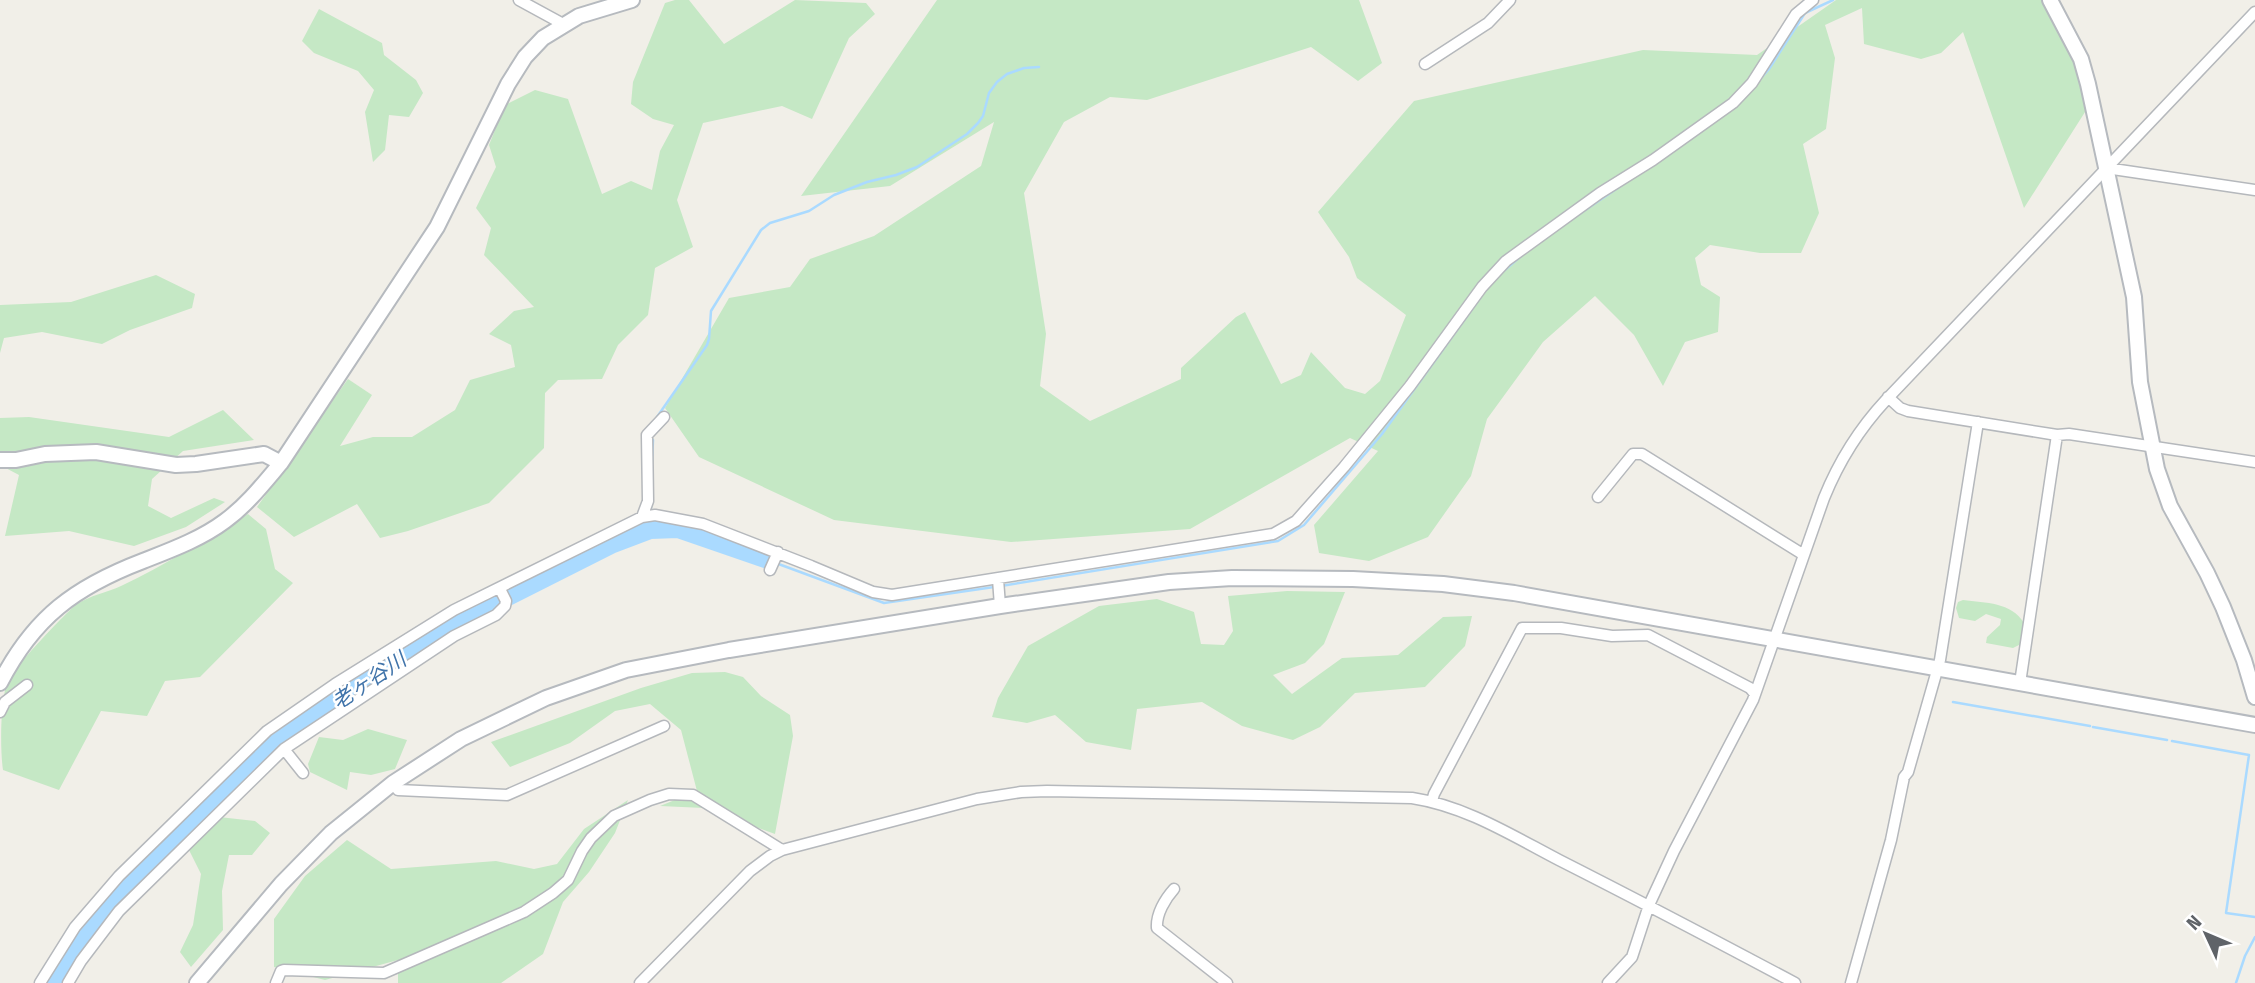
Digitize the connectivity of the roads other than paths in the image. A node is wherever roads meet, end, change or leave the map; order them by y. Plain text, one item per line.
1 (519, 0) edge
2 (632, 0) edge
3 (1510, 0) edge
4 (1813, 0) edge
5 (2050, 0) edge
6 (2255, 12) edge
7 (564, 24) junction
8 (1424, 64) dead end
9 (2106, 168) junction
10 (2255, 190) edge
11 (1888, 397) junction
12 (664, 417) dead end
13 (1978, 422) junction
14 (2057, 435) junction
15 (2152, 446) junction
16 (0, 460) edge
17 (2255, 462) edge
18 (281, 463) junction
19 (1598, 496) dead end
20 (648, 516) junction
21 (778, 552) junction
22 (1804, 555) junction
23 (770, 570) dead end
24 (998, 581) junction
25 (500, 589) junction
26 (999, 601) junction
27 (1775, 639) junction
28 (1938, 668) junction
29 (0, 683) edge
30 (2020, 683) junction
31 (27, 685) dead end
32 (1755, 694) junction
33 (2255, 697) edge
34 (0, 712) edge
35 (2255, 725) edge
36 (664, 726) dead end
37 (284, 749) junction
38 (303, 773) dead end
39 (393, 783) junction
40 (1432, 801) junction
41 (782, 850) junction
42 (1174, 889) dead end
43 (1649, 905) junction
44 (40, 983) edge
45 (68, 983) edge
46 (197, 983) edge
47 (276, 983) edge
48 (640, 983) edge
49 (1227, 983) edge
50 (1608, 983) edge
51 (1795, 983) edge
52 (1851, 983) edge

1 - 7 street
2 - 7 street
3 - 8 street
4 - 24 street
5 - 9 street
6 - 9 street
7 - 18 street
9 - 10 street
9 - 11 street
9 - 15 street
11 - 13 street
11 - 22 street
12 - 20 street
13 - 14 street
13 - 28 street
14 - 15 street
14 - 30 street
15 - 17 street
15 - 33 street
16 - 18 street
18 - 29 street
19 - 22 street
20 - 21 street
20 - 25 street
21 - 23 street
21 - 24 street
22 - 27 street
24 - 26 street
25 - 37 street
25 - 44 street
26 - 27 street
26 - 39 street
27 - 28 street
27 - 32 street
28 - 30 street
28 - 52 street
30 - 35 street
31 - 34 street
32 - 40 street
32 - 43 street
36 - 39 street
37 - 38 street
37 - 45 street
39 - 46 street
40 - 41 street
40 - 43 street
41 - 47 street
41 - 48 street
42 - 49 street
43 - 50 street
43 - 51 street

